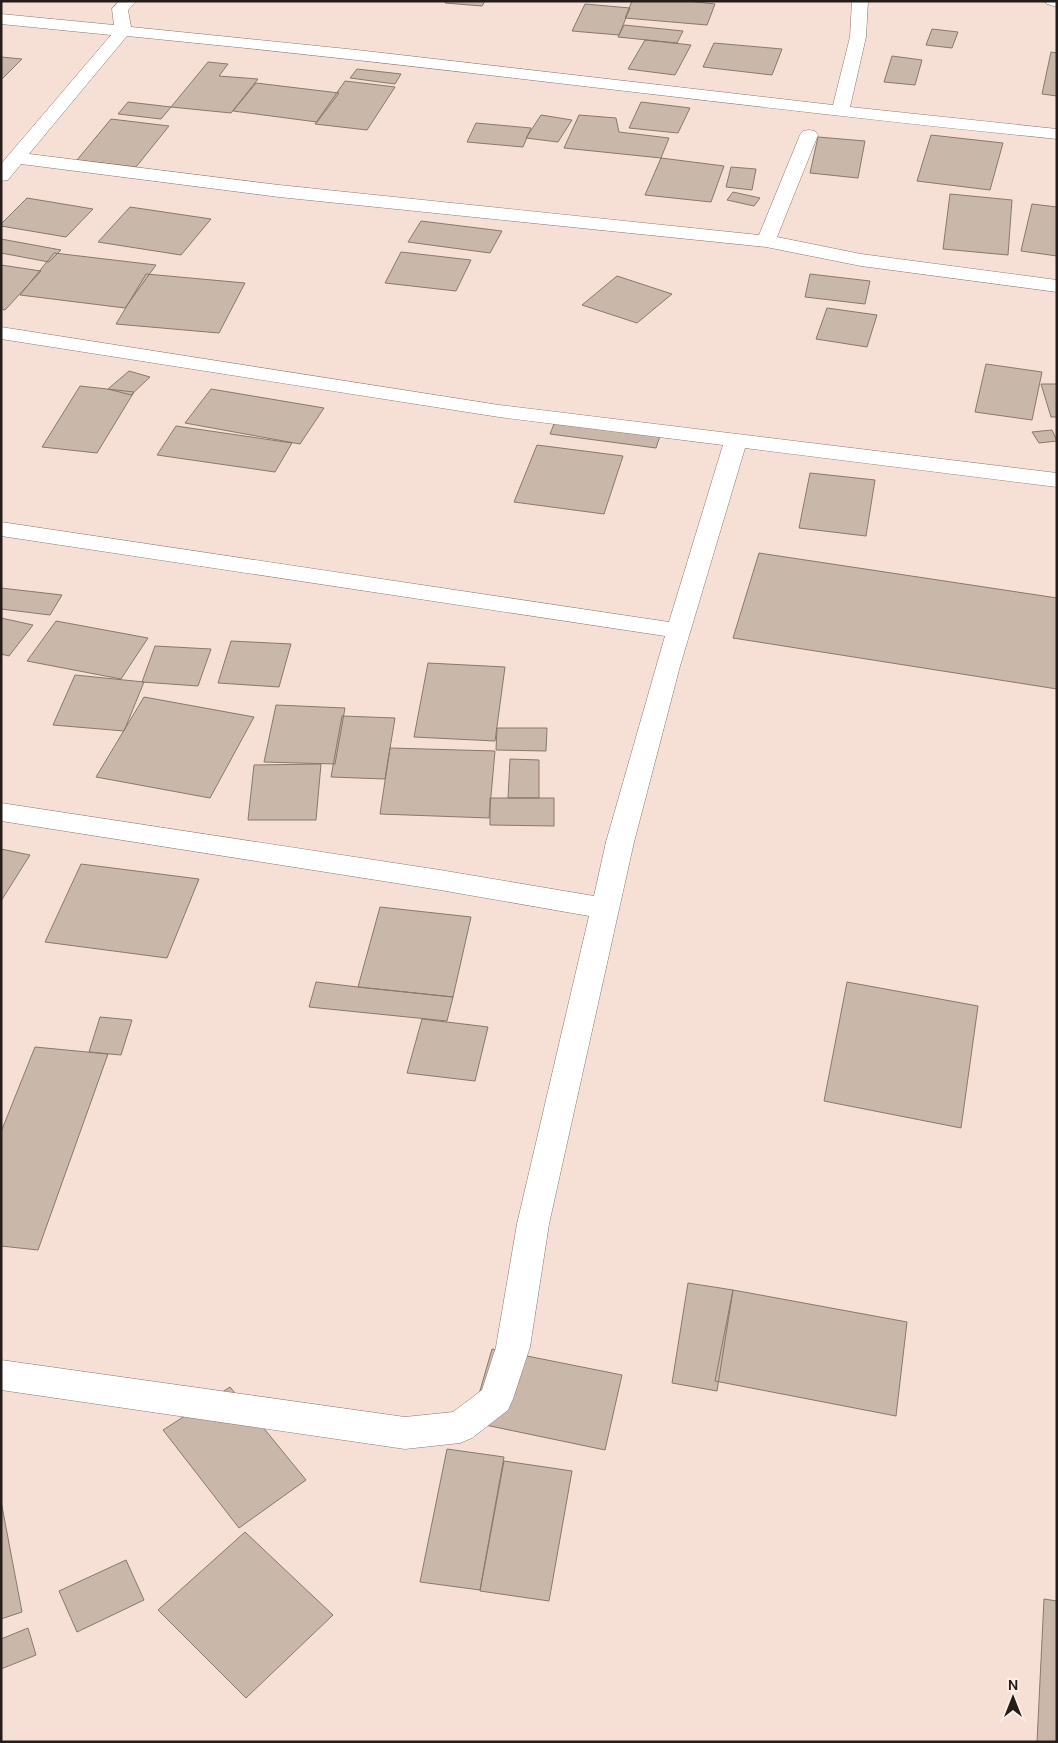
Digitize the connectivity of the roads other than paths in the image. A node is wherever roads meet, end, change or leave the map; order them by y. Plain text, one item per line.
1 (130, 1) edge
2 (860, 1) edge
3 (1053, 1) edge
4 (1057, 2) edge
5 (1, 19) edge
6 (123, 31) junction
7 (840, 112) junction
8 (1057, 134) edge
9 (809, 135) dead end
10 (17, 158) junction
11 (1, 176) edge
12 (766, 241) junction
13 (1057, 286) edge
14 (1, 333) edge
15 (736, 440) junction
16 (1057, 480) edge
17 (1, 529) edge
18 (680, 631) junction
19 (1, 812) edge
20 (604, 908) junction
21 (1, 1374) edge

1 - 6 street
2 - 7 street
3 - 4 street
5 - 6 street
6 - 7 street
6 - 10 street
7 - 8 street
9 - 12 street
10 - 11 street
10 - 12 street
12 - 13 street
14 - 15 street
15 - 16 street
15 - 18 street
17 - 18 street
18 - 20 street
19 - 20 street
20 - 21 street

